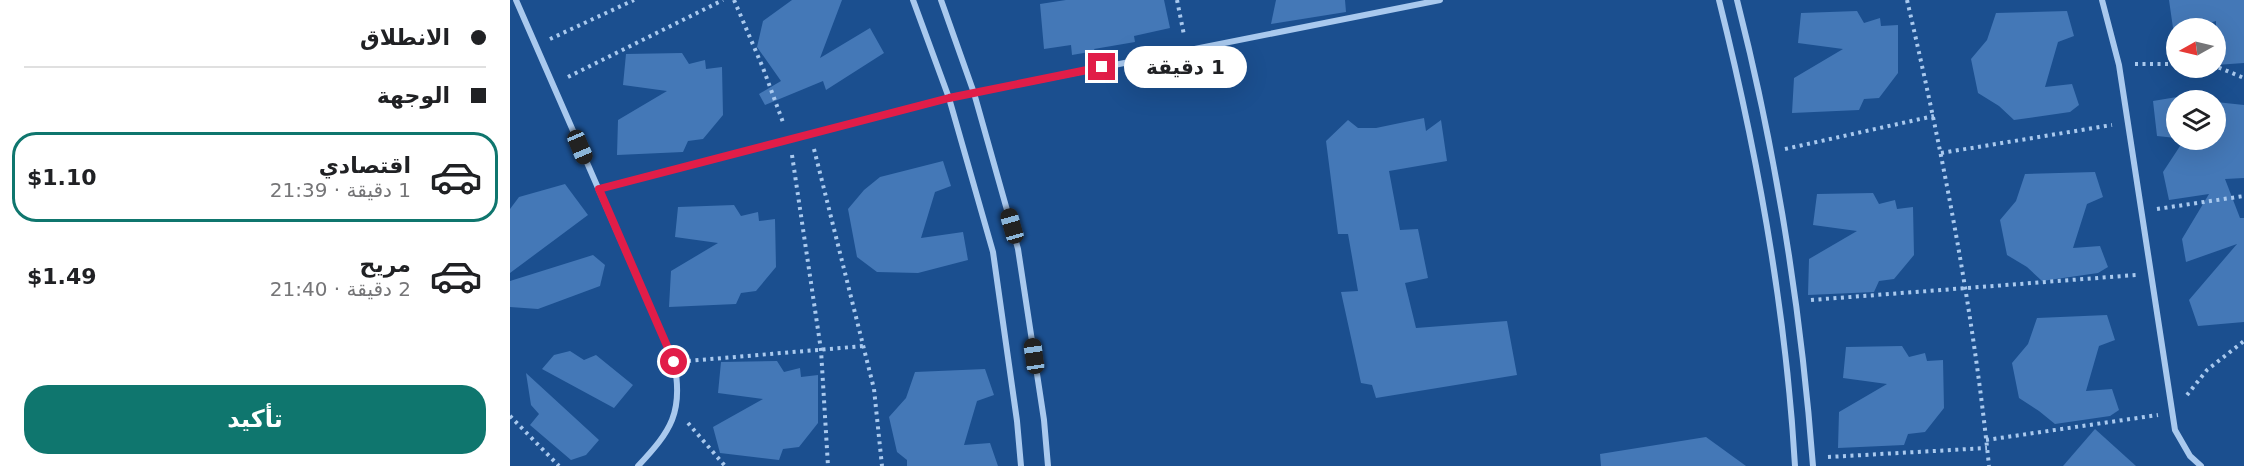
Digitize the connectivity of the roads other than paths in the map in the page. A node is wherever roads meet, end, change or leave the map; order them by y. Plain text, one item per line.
1 (516, 0) edge
2 (913, 0) edge
3 (941, 0) edge
4 (1440, 0) edge
5 (1719, 0) edge
6 (1737, 0) edge
7 (2102, 0) edge
8 (974, 93) junction
9 (949, 98) junction
10 (599, 189) junction
11 (638, 466) edge
12 (1021, 466) edge
13 (1048, 466) edge
14 (1795, 466) edge
15 (1813, 466) edge
16 (2201, 466) edge

1 - 10 street
2 - 9 street
3 - 8 street
4 - 8 street
5 - 14 street
6 - 15 street
7 - 16 street
8 - 9 street
8 - 13 street
9 - 10 street
9 - 12 street
10 - 11 street

